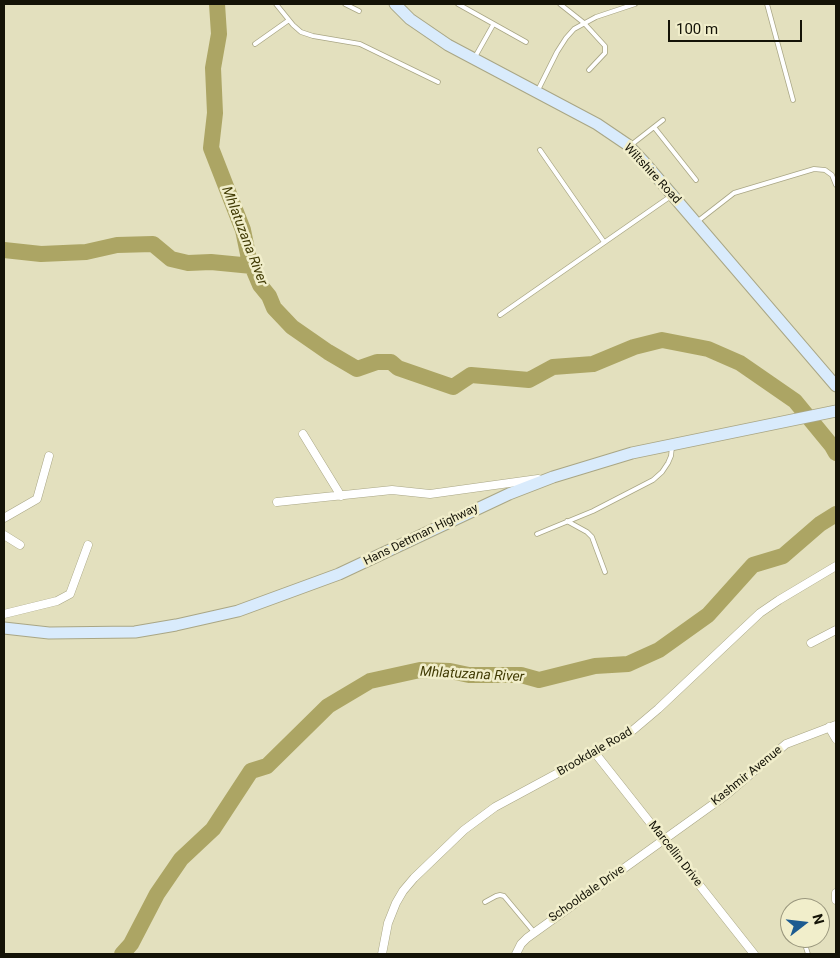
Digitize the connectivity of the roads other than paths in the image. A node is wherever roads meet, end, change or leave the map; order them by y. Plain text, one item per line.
1 (276, 4) edge
2 (345, 4) edge
3 (395, 4) edge
4 (458, 4) edge
5 (560, 4) edge
6 (635, 4) edge
7 (767, 4) edge
8 (358, 11) dead end
9 (289, 20) junction
10 (584, 23) junction
11 (493, 25) junction
12 (526, 42) dead end
13 (255, 44) dead end
14 (474, 59) junction
15 (589, 70) dead end
16 (438, 82) dead end
17 (537, 92) junction
18 (793, 100) dead end
19 (663, 120) dead end
20 (654, 127) junction
21 (629, 147) junction
22 (540, 150) dead end
23 (696, 180) dead end
24 (836, 185) edge
25 (673, 195) junction
26 (696, 222) junction
27 (604, 242) junction
28 (500, 316) dead end
29 (836, 386) edge
30 (835, 412) edge
31 (303, 434) dead end
32 (672, 445) junction
33 (49, 456) dead end
34 (553, 477) junction
35 (341, 496) junction
36 (277, 502) dead end
37 (4, 518) edge
38 (567, 522) junction
39 (536, 534) dead end
40 (4, 535) edge
41 (20, 545) dead end
42 (88, 545) dead end
43 (835, 568) edge
44 (606, 572) dead end
45 (4, 614) edge
46 (5, 626) edge
47 (836, 630) edge
48 (811, 643) dead end
49 (833, 726) edge
50 (836, 739) edge
51 (595, 753) junction
52 (664, 840) junction
53 (836, 893) edge
54 (836, 900) edge
55 (485, 902) dead end
56 (534, 932) junction
57 (382, 954) edge
58 (516, 954) edge
59 (754, 954) edge

1 - 9 lane
2 - 8 lane
3 - 14 street, Wiltshire Road
4 - 11 lane
5 - 10 lane
6 - 10 lane
7 - 18 lane
9 - 13 lane
9 - 16 lane
10 - 15 lane
10 - 17 lane
11 - 12 lane
11 - 14 lane
14 - 17 street, Wiltshire Road
17 - 21 street, Wiltshire Road
19 - 20 lane
20 - 21 lane
20 - 23 lane
21 - 25 street, Wiltshire Road
22 - 27 lane
24 - 26 lane
25 - 26 street, Wiltshire Road
25 - 27 lane
26 - 29 street, Wiltshire Road
27 - 28 lane
30 - 32 street, Hans Dettman Highway
31 - 35 street
32 - 34 street, Hans Dettman Highway
32 - 38 lane
33 - 37 street
34 - 35 street
34 - 46 street, Hans Dettman Highway
35 - 36 street
38 - 39 lane
38 - 44 lane
40 - 41 street
42 - 45 street
43 - 51 street, Brookdale Road
47 - 48 street
49 - 50 street
49 - 52 street, Kashmir Avenue
51 - 52 street, Marcellin Drive
51 - 57 street, Brookdale Road
52 - 56 street, Schooldale Drive
52 - 59 street, Marcellin Drive
53 - 54 street
55 - 56 lane
56 - 58 street, Schooldale Drive

